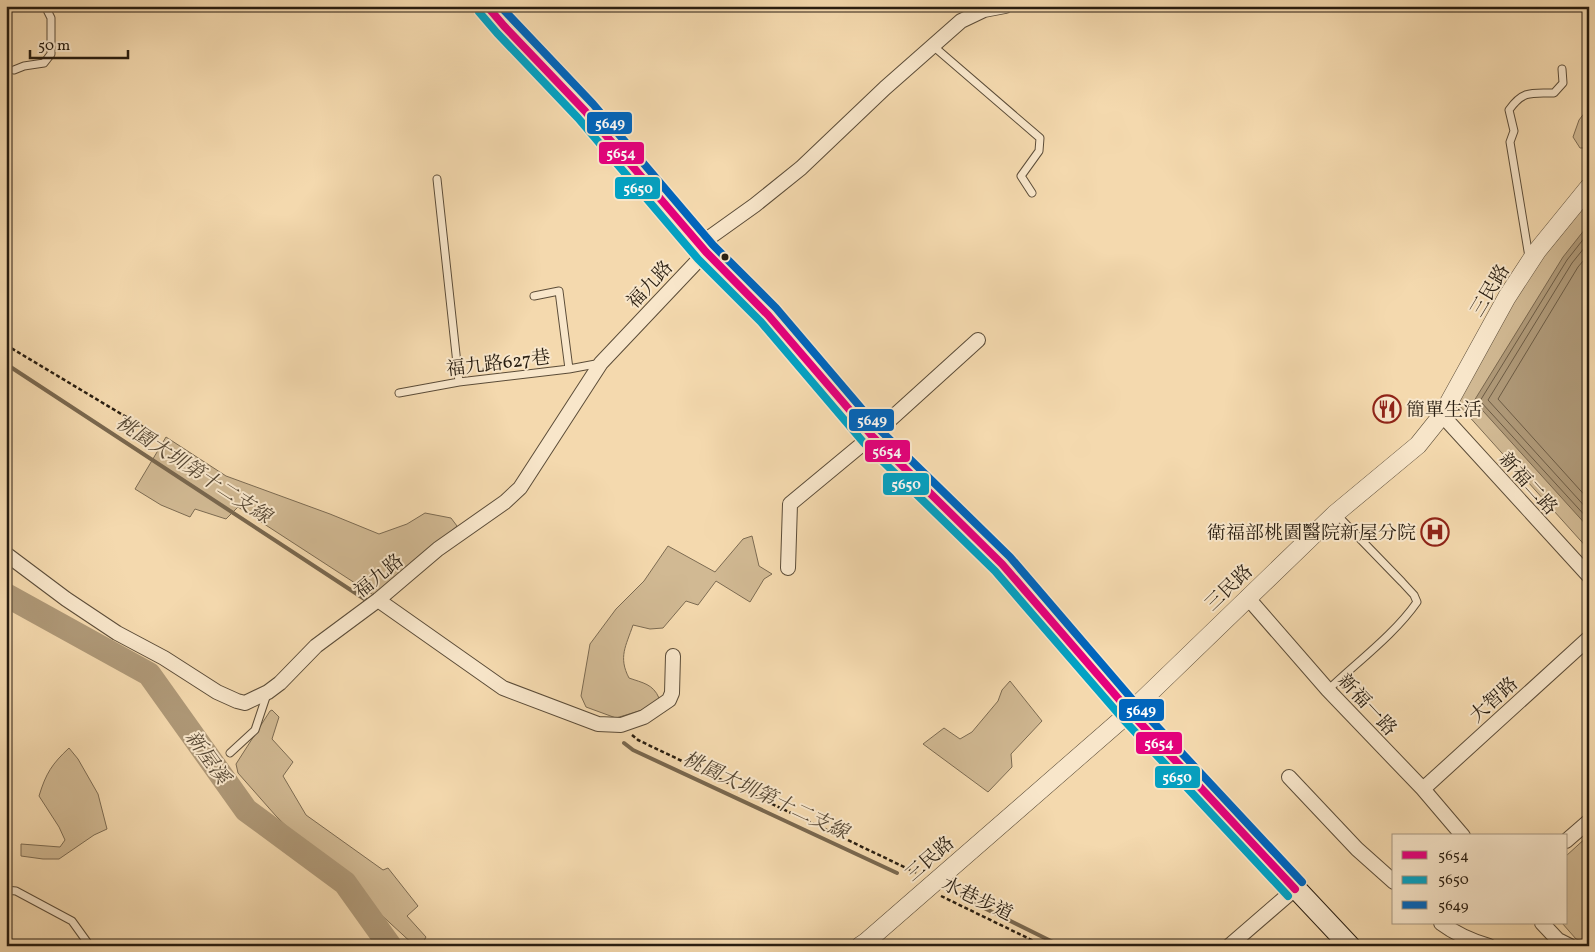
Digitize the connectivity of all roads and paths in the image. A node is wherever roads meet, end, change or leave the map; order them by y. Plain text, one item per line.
1 (45, 6) edge
2 (487, 6) edge
3 (1005, 6) edge
4 (932, 45) junction
5 (1562, 69) dead end
6 (14, 70) dead end
7 (437, 179) dead end
8 (1589, 187) edge
9 (1032, 193) dead end
10 (702, 248) junction
11 (1530, 262) junction
12 (534, 296) dead end
13 (978, 340) dead end
14 (6, 345) edge
15 (601, 363) junction
16 (569, 369) junction
17 (459, 382) junction
18 (399, 393) dead end
19 (1442, 415) junction
20 (158, 436) dead end
21 (872, 436) junction
22 (1335, 514) junction
23 (6, 554) edge
24 (788, 568) dead end
25 (1589, 576) edge
26 (1247, 597) junction
27 (378, 600) junction
28 (1589, 638) edge
29 (673, 656) dead end
30 (1328, 690) junction
31 (268, 692) junction
32 (1130, 712) junction
33 (621, 725) junction
34 (230, 753) dead end
35 (1289, 777) dead end
36 (1422, 788) junction
37 (1589, 820) edge
38 (1461, 834) edge
39 (1568, 839) edge
40 (1392, 880) edge
41 (930, 885) junction
42 (1295, 889) junction
43 (6, 890) edge
44 (1442, 924) edge
45 (1543, 924) edge
46 (860, 944) edge
47 (1560, 944) edge
48 (90, 946) edge
49 (1044, 946) edge
50 (1229, 946) edge
51 (1350, 946) edge
52 (1489, 946) edge

1 - 6 lane
2 - 10 main road
3 - 4 street, 福九路
4 - 9 lane
4 - 10 street, 福九路
5 - 11 lane
7 - 17 lane
8 - 11 street, 三民路
10 - 15 street, 福九路
10 - 21 main road
11 - 19 street, 三民路
12 - 16 lane
13 - 21 street
14 - 20 path
15 - 16 lane, 福九路627巷
15 - 27 street, 福九路
16 - 17 lane, 福九路627巷
17 - 18 lane, 福九路627巷
19 - 22 street, 三民路
19 - 25 street, 新福二路
21 - 24 street
21 - 32 main road
22 - 26 street, 三民路
22 - 30 lane
23 - 31 street, 福九路
26 - 30 street, 新福一路
26 - 32 street, 三民路
27 - 31 street, 福九路
27 - 33 street
28 - 36 street, 大智路
29 - 33 street
30 - 36 street, 新福一路
31 - 34 lane
32 - 41 street, 三民路
32 - 42 main road
33 - 41 path, 水巷步道
35 - 40 street
36 - 38 street, 新福一路
37 - 39 street
41 - 46 street, 三民路
41 - 49 path, 水巷步道
42 - 50 street
42 - 51 main road
43 - 48 lane
44 - 52 street
45 - 47 street

